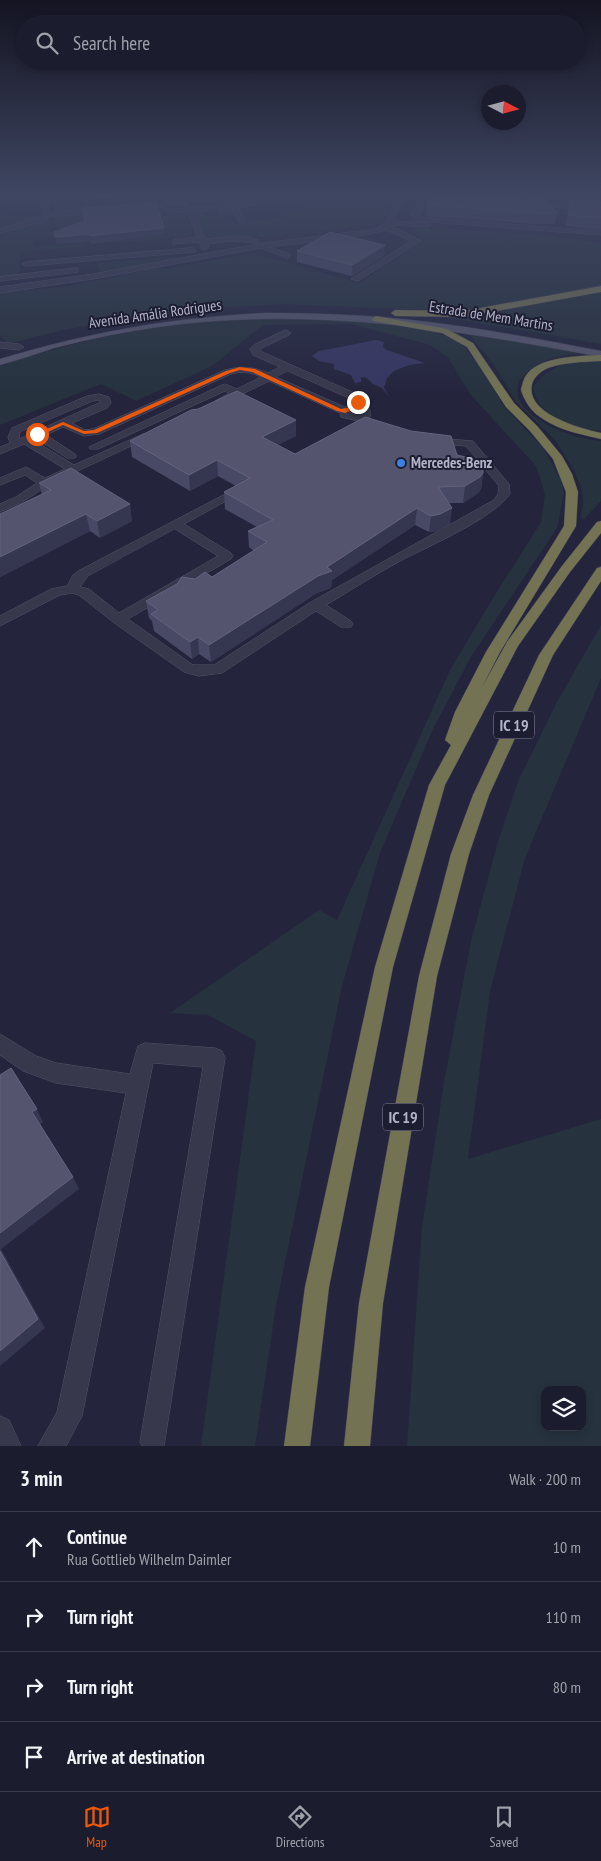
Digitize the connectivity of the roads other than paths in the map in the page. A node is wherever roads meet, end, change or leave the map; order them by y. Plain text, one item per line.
1 (26, 259) edge
2 (64, 259) edge
3 (188, 259) edge
4 (386, 259) edge
5 (26, 264) junction
6 (96, 268) dead end
7 (27, 276) junction
8 (0, 279) edge
9 (354, 279) edge
10 (601, 289) edge
11 (0, 290) edge
12 (376, 316) junction
13 (286, 333) dead end
14 (0, 346) edge
15 (20, 347) junction
16 (601, 348) edge
17 (0, 353) edge
18 (601, 354) edge
19 (601, 358) edge
20 (0, 362) edge
21 (288, 367) junction
22 (268, 378) junction
23 (237, 392) junction
24 (160, 417) junction
25 (63, 423) junction
26 (156, 431) edge
27 (37, 434) junction
28 (601, 436) edge
29 (420, 439) edge
30 (20, 442) junction
31 (94, 447) dead end
32 (0, 450) edge
33 (80, 467) junction
34 (0, 482) edge
35 (44, 482) junction
36 (233, 493) edge
37 (0, 508) edge
38 (176, 524) junction
39 (601, 525) edge
40 (601, 571) edge
41 (72, 589) junction
42 (316, 605) junction
43 (118, 619) junction
44 (0, 622) edge
45 (346, 624) dead end
46 (437, 785) junction
47 (0, 1044) edge
48 (138, 1085) junction
49 (0, 1428) edge
50 (153, 1442) dead end
51 (8, 1446) edge
52 (51, 1446) edge
53 (297, 1446) edge
54 (358, 1446) edge

1 - 5 street
2 - 5 street
3 - 11 street
4 - 9 street
5 - 7 street
6 - 7 street
7 - 8 street
10 - 12 highway
12 - 15 main road, Avenida Amália Rodrigues
12 - 16 main road, Estrada de Mem Martins
12 - 18 main road, Estrada de Mem Martins
12 - 20 main road, Avenida Amália Rodrigues
12 - 46 highway
13 - 21 street
14 - 15 street
15 - 17 main road, Avenida Amália Rodrigues
19 - 28 highway
21 - 22 street
21 - 22 street
22 - 23 street
22 - 25 street
23 - 24 street
23 - 24 street
24 - 31 street
25 - 27 street
25 - 30 street
26 - 33 street
27 - 30 street
27 - 33 street
29 - 42 street
30 - 32 street
30 - 33 street
33 - 35 street
34 - 35 street
35 - 37 street
36 - 38 street
38 - 41 street
38 - 43 street
39 - 46 highway, IC 19
40 - 54 highway, IC 19
41 - 43 street
41 - 44 street
42 - 43 street
42 - 45 street
46 - 53 highway, IC 19
47 - 48 street
48 - 50 street
48 - 52 street
49 - 51 street

